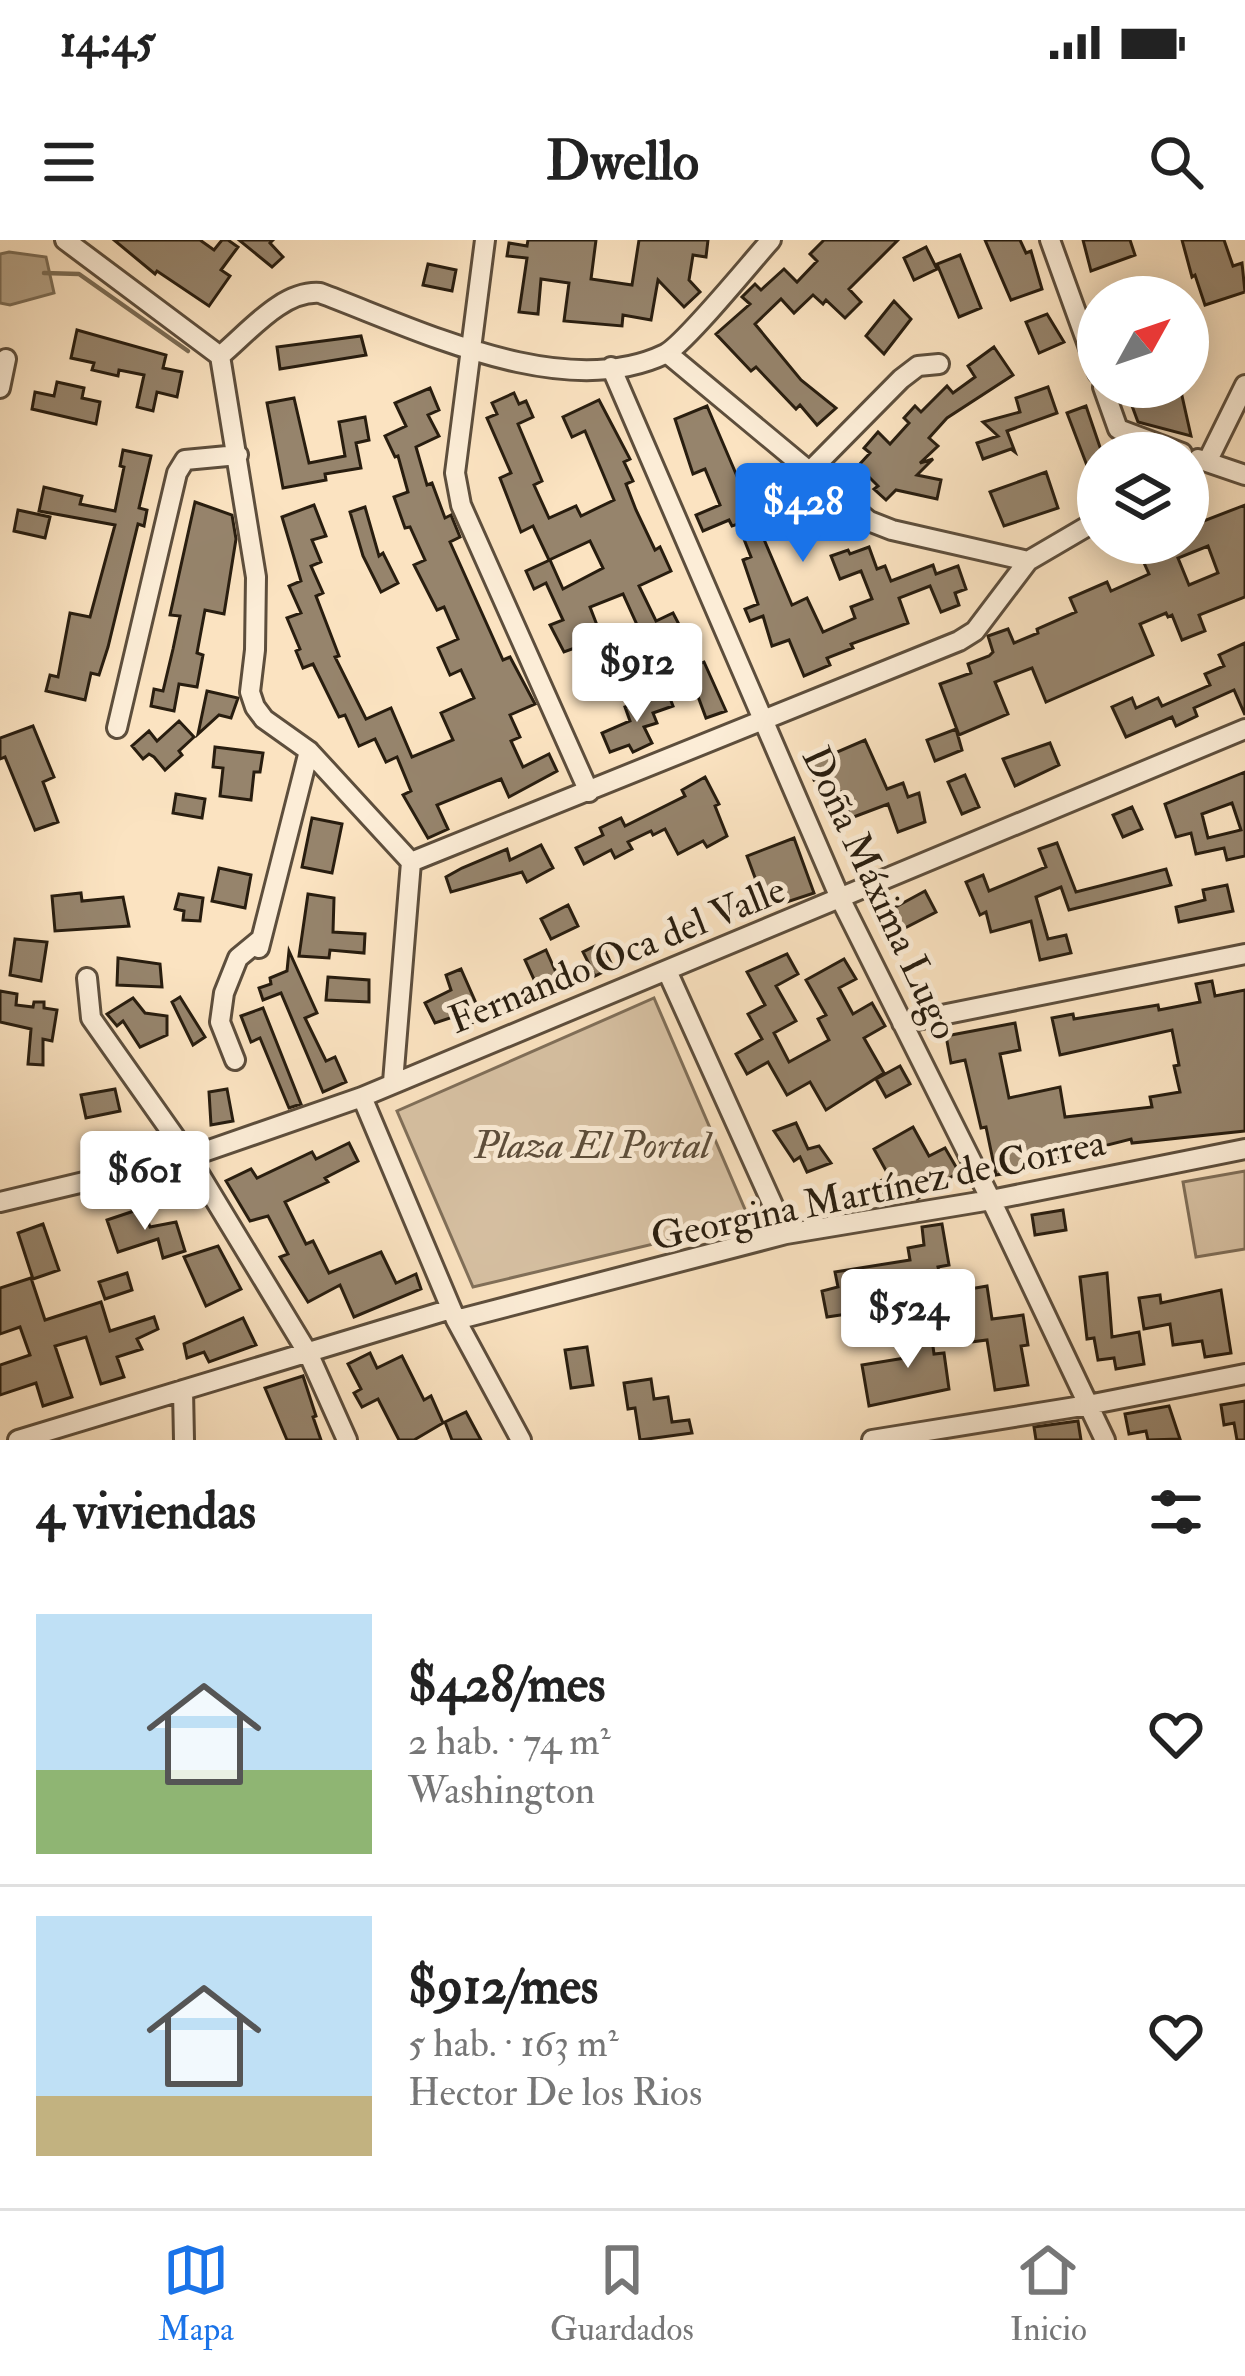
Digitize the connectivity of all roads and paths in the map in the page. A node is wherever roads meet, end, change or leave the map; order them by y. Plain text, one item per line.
1 (64, 240) edge
2 (485, 240) edge
3 (771, 240) edge
4 (1050, 240) edge
5 (1077, 315) edge
6 (472, 350) junction
7 (667, 353) junction
8 (220, 356) junction
9 (6, 359) dead end
10 (939, 364) dead end
11 (611, 368) junction
12 (1245, 385) edge
13 (0, 388) edge
14 (1110, 408) edge
15 (1126, 432) edge
16 (1209, 436) edge
17 (238, 455) junction
18 (1209, 464) edge
19 (810, 471) junction
20 (1245, 476) edge
21 (1077, 532) edge
22 (1028, 561) junction
23 (764, 722) junction
24 (116, 728) dead end
25 (1245, 729) edge
26 (309, 751) junction
27 (589, 792) junction
28 (411, 862) junction
29 (840, 898) junction
30 (1245, 954) edge
31 (668, 973) junction
32 (87, 978) dead end
33 (902, 1022) junction
34 (235, 1060) dead end
35 (393, 1082) junction
36 (362, 1097) junction
37 (1245, 1149) edge
38 (189, 1156) junction
39 (991, 1200) junction
40 (0, 1202) edge
41 (786, 1234) junction
42 (454, 1314) junction
43 (309, 1354) junction
44 (1245, 1374) edge
45 (183, 1390) junction
46 (1088, 1406) junction
47 (18, 1440) edge
48 (184, 1440) edge
49 (347, 1440) edge
50 (521, 1440) edge
51 (872, 1440) edge
52 (1105, 1440) edge

1 - 8 street
2 - 6 street
3 - 7 street
4 - 5 street
6 - 8 street
6 - 11 street
6 - 27 street
7 - 11 street
7 - 19 street
8 - 17 street
9 - 13 street
10 - 19 street
11 - 23 street, Doña Máxima Lugo
12 - 16 street
14 - 15 street
17 - 24 street
17 - 26 street
18 - 20 street
19 - 22 street
21 - 22 street
22 - 23 street
23 - 27 street
23 - 29 street, Doña Máxima Lugo
25 - 29 street, Fernando Oca del Valle
26 - 28 street
26 - 34 street
27 - 28 street
28 - 35 street
29 - 31 street, Fernando Oca del Valle
29 - 33 street, Doña Máxima Lugo
30 - 33 street
31 - 35 street, Fernando Oca del Valle
31 - 41 street
32 - 38 street
33 - 39 street, Doña Máxima Lugo
35 - 36 street, Fernando Oca del Valle
36 - 38 street, Fernando Oca del Valle
36 - 42 street
37 - 39 street, Georgina Martínez de Correa
38 - 40 street, Fernando Oca del Valle
38 - 43 street
39 - 41 street, Georgina Martínez de Correa
39 - 46 street, Doña Máxima Lugo
41 - 42 street, Georgina Martínez de Correa
42 - 43 street, Georgina Martínez de Correa
42 - 50 street
43 - 45 street, Georgina Martínez de Correa
43 - 49 street
44 - 46 street
45 - 47 street, Georgina Martínez de Correa
45 - 48 street
46 - 51 street
46 - 52 street, Doña Máxima Lugo

